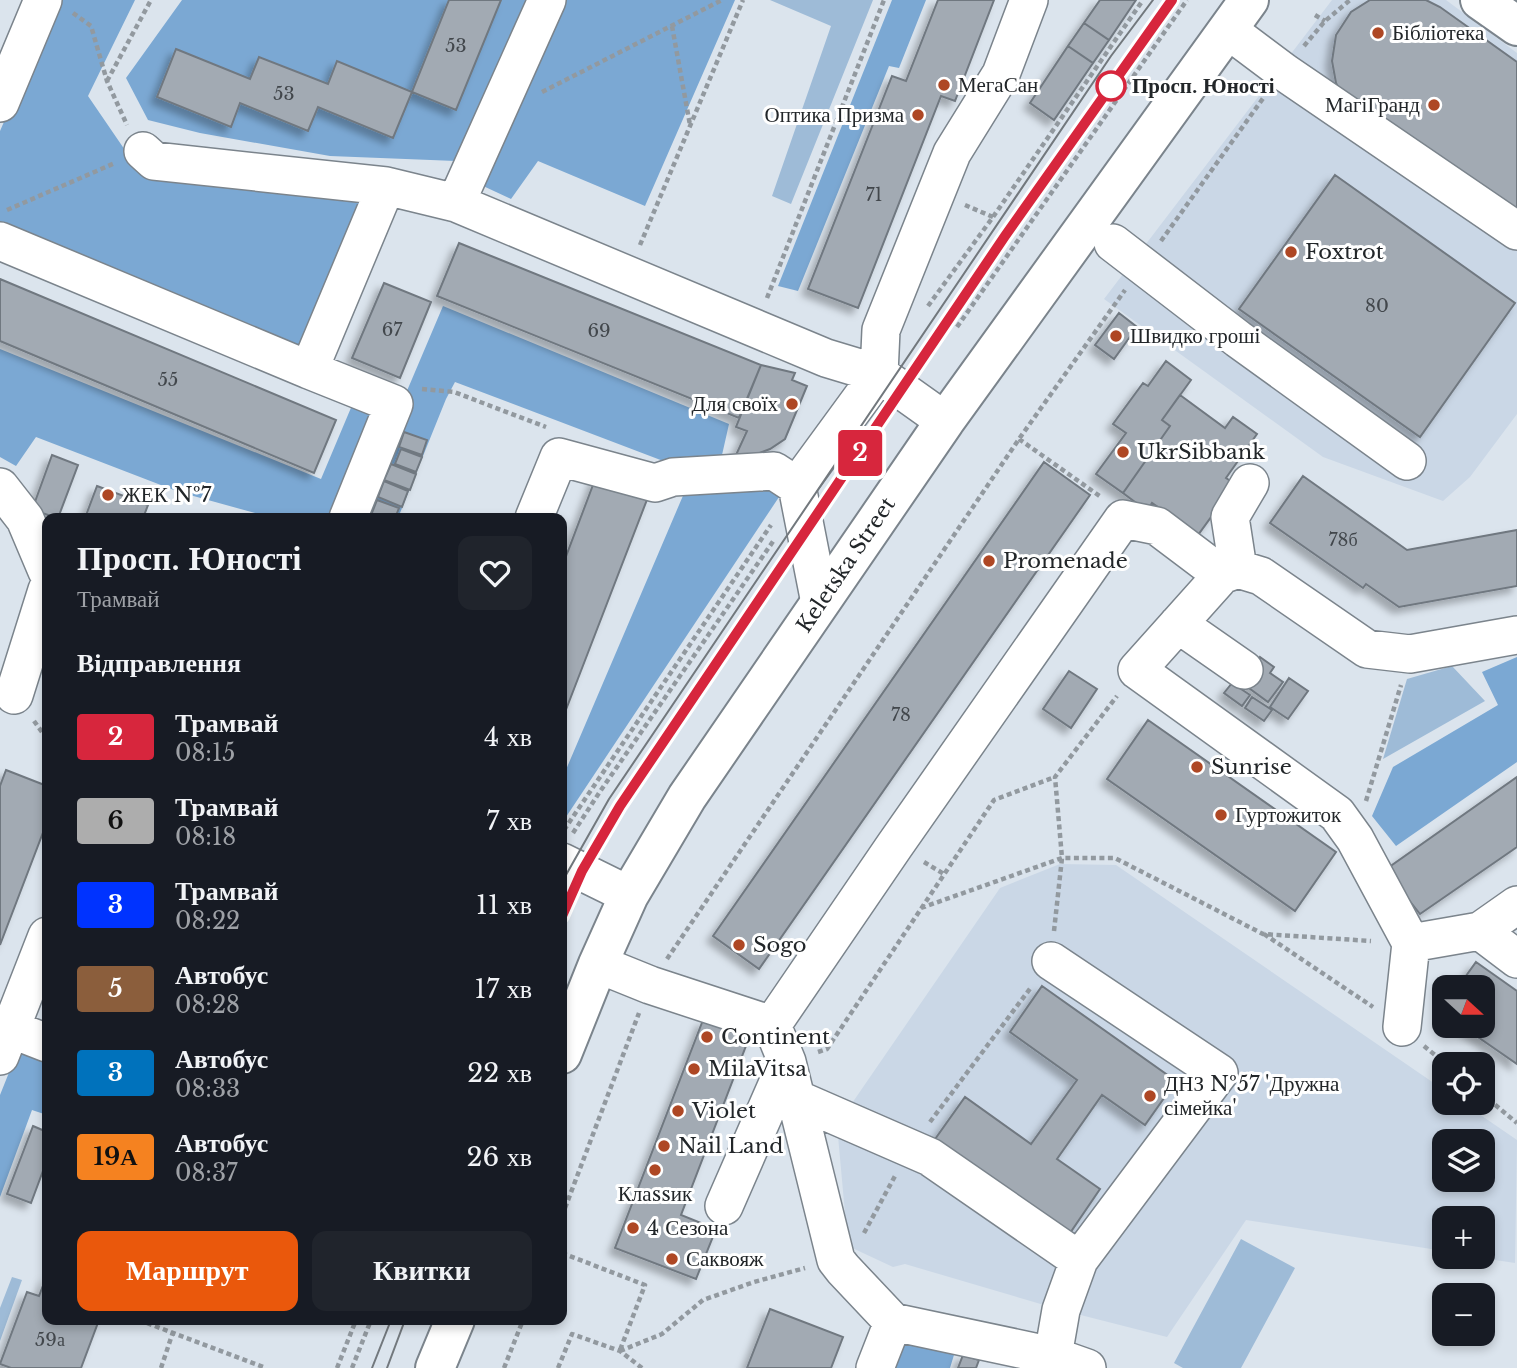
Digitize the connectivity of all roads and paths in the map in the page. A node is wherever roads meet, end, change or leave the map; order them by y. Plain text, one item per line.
1 (151, 0) edge
2 (547, 0) edge
3 (722, 0) edge
4 (743, 0) edge
5 (884, 0) edge
6 (1028, 0) edge
7 (1143, 0) edge
8 (1187, 0) edge
9 (1350, 0) edge
10 (1480, 0) edge
11 (54, 3) edge
12 (1238, 15) edge
13 (1315, 15) dead end
14 (1325, 21) junction
15 (671, 26) junction
16 (1517, 26) edge
17 (1284, 72) junction
18 (107, 81) junction
19 (0, 103) edge
20 (495, 116) junction
21 (690, 126) junction
22 (143, 151) junction
23 (386, 186) junction
24 (456, 203) junction
25 (0, 213) edge
26 (1517, 231) edge
27 (0, 242) edge
28 (1113, 243) dead end
29 (1142, 266) junction
30 (627, 275) junction
31 (928, 306) dead end
32 (957, 327) dead end
33 (756, 328) junction
34 (309, 370) junction
35 (879, 374) junction
36 (394, 404) junction
37 (945, 421) junction
38 (557, 432) dead end
39 (1019, 439) junction
40 (1407, 461) dead end
41 (1250, 483) dead end
42 (0, 487) edge
43 (799, 494) junction
44 (350, 513) edge
45 (536, 513) edge
46 (1123, 519) junction
47 (42, 559) edge
48 (1230, 572) junction
49 (820, 603) junction
50 (42, 606) edge
51 (1178, 624) junction
52 (1517, 635) edge
53 (1410, 654) junction
54 (1137, 670) junction
55 (1244, 670) dead end
56 (14, 695) dead end
57 (1055, 777) junction
58 (567, 828) edge
59 (1355, 839) junction
60 (567, 849) edge
61 (567, 853) edge
62 (1062, 858) junction
63 (629, 895) junction
64 (1517, 905) edge
65 (921, 908) junction
66 (1479, 931) junction
67 (1263, 934) junction
68 (1411, 943) junction
69 (42, 949) edge
70 (1517, 958) edge
71 (1051, 961) junction
72 (598, 964) junction
73 (650, 985) junction
74 (772, 1025) junction
75 (1402, 1027) junction
76 (5, 1042) edge
77 (567, 1042) edge
78 (42, 1043) edge
79 (1432, 1052) edge
80 (787, 1062) junction
81 (797, 1099) junction
82 (1495, 1105) edge
83 (1517, 1123) edge
84 (911, 1148) junction
85 (567, 1203) edge
86 (724, 1206) dead end
87 (567, 1255) edge
88 (1079, 1260) junction
89 (839, 1265) junction
90 (893, 1322) junction
91 (153, 1325) edge
92 (354, 1325) edge
93 (369, 1325) edge
94 (453, 1325) edge
95 (521, 1325) edge
96 (173, 1332) junction
97 (620, 1351) junction
98 (1037, 1359) edge
99 (161, 1368) edge
100 (266, 1368) edge
101 (337, 1368) edge
102 (352, 1368) edge
103 (435, 1368) edge
104 (504, 1368) edge
105 (558, 1368) edge
106 (642, 1368) edge
107 (875, 1368) edge
108 (1087, 1368) edge

1 - 18 path
2 - 20 lane
3 - 15 path
4 - 21 path
5 - 33 path
6 - 35 lane
7 - 31 path
8 - 32 path
9 - 14 path
10 - 16 main road
11 - 18 path
11 - 19 lane
12 - 17 lane
12 - 37 main road, Keletska Street
13 - 14 path
14 - 17 path
15 - 20 path
15 - 21 path
17 - 26 lane
17 - 29 path
18 - 22 path
20 - 24 lane
21 - 30 path
22 - 23 lane
22 - 25 path
23 - 24 lane
23 - 34 lane
24 - 30 lane
27 - 34 lane
28 - 29 lane
29 - 39 path
29 - 40 lane
30 - 33 lane
33 - 35 lane
34 - 36 lane
35 - 37 lane
35 - 43 lane
36 - 38 path
36 - 44 lane
37 - 49 main road, Keletska Street
39 - 46 path
39 - 73 path
41 - 48 lane
42 - 47 lane
43 - 45 lane
43 - 49 lane
43 - 58 path
43 - 60 path
46 - 48 lane
46 - 74 lane
48 - 51 lane
48 - 53 lane
49 - 63 main road, Keletska Street
50 - 56 lane
51 - 54 lane
51 - 55 lane
52 - 53 lane
53 - 59 path
54 - 57 path
54 - 59 lane
57 - 62 path
57 - 65 path
59 - 68 lane
61 - 63 lane
62 - 65 path
62 - 67 path
62 - 71 path
63 - 72 main road, Keletska Street
64 - 66 lane
65 - 80 path
66 - 68 lane
66 - 70 lane
67 - 68 path
67 - 75 path
68 - 75 lane
69 - 76 lane
71 - 84 path
71 - 88 lane
72 - 73 lane
72 - 77 main road, Keletska Street
73 - 74 lane
73 - 85 path
74 - 80 lane
75 - 79 path
76 - 78 lane
80 - 81 lane
80 - 86 lane
81 - 84 lane
81 - 89 lane
82 - 83 path
84 - 88 lane
84 - 89 path
87 - 97 path
88 - 98 lane
89 - 90 lane
89 - 97 path
90 - 98 lane
90 - 107 lane
91 - 96 path
92 - 101 path
93 - 102 path
94 - 103 main road
95 - 104 path
96 - 99 path
96 - 100 path
97 - 105 path
97 - 106 path
98 - 108 lane

